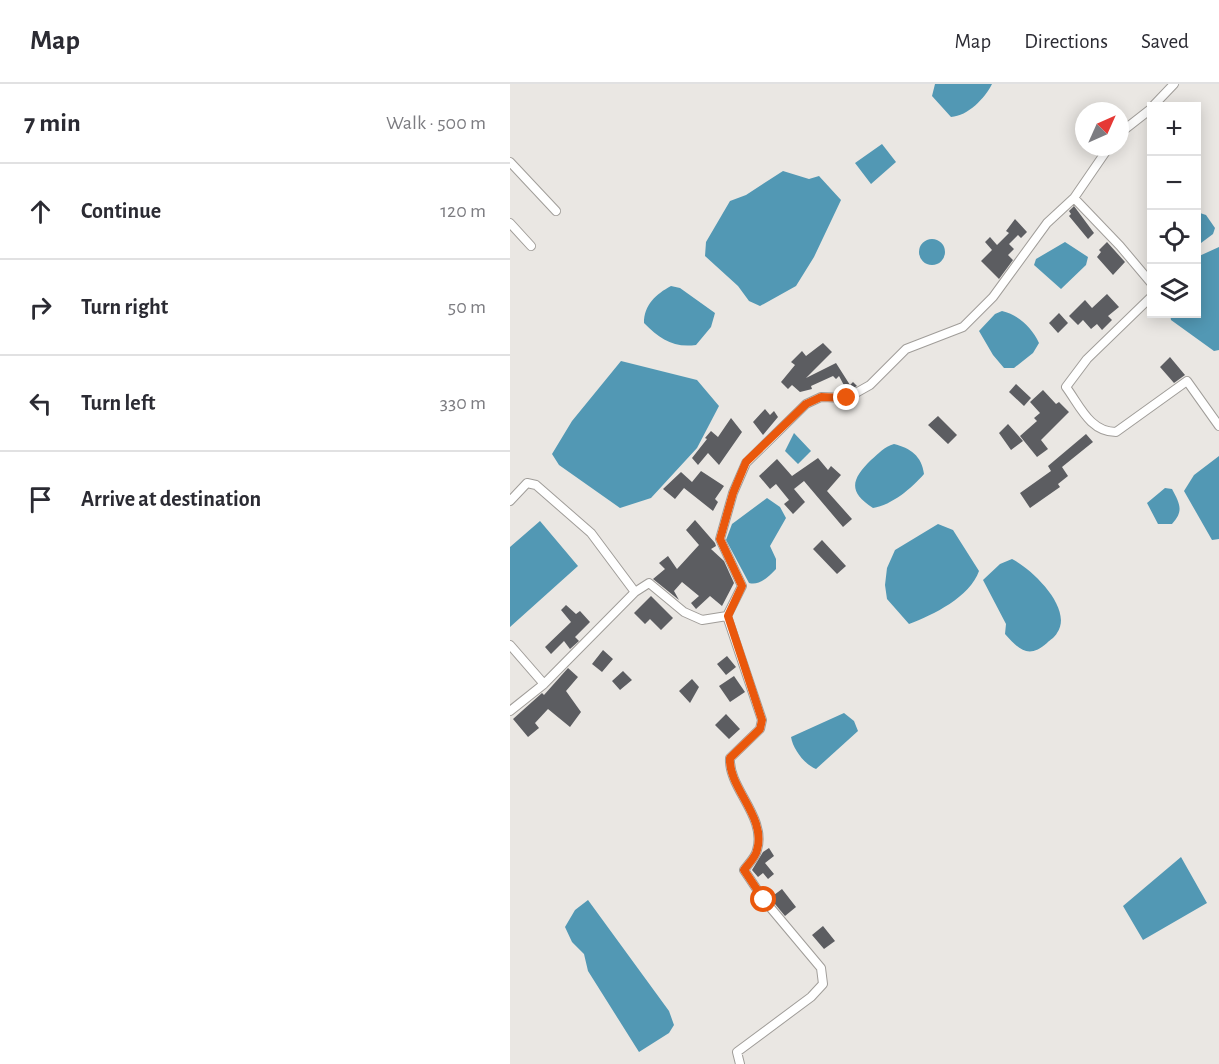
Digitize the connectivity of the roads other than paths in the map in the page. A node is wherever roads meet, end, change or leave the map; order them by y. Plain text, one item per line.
1 (1174, 84) edge
2 (1157, 102) edge
3 (1147, 111) edge
4 (1129, 126) edge
5 (1102, 156) edge
6 (510, 162) edge
7 (1074, 198) junction
8 (556, 211) dead end
9 (510, 223) edge
10 (531, 246) dead end
11 (1147, 278) edge
12 (1147, 301) edge
13 (1219, 426) edge
14 (510, 501) edge
15 (635, 592) junction
16 (728, 616) junction
17 (510, 645) edge
18 (544, 684) junction
19 (510, 711) edge
20 (740, 1064) edge

1 - 2 street
3 - 4 street
5 - 7 street
6 - 8 street
7 - 11 street
7 - 16 street
9 - 10 street
12 - 13 street
14 - 15 street
15 - 16 street
15 - 18 street
16 - 20 street
17 - 18 street
18 - 19 street

